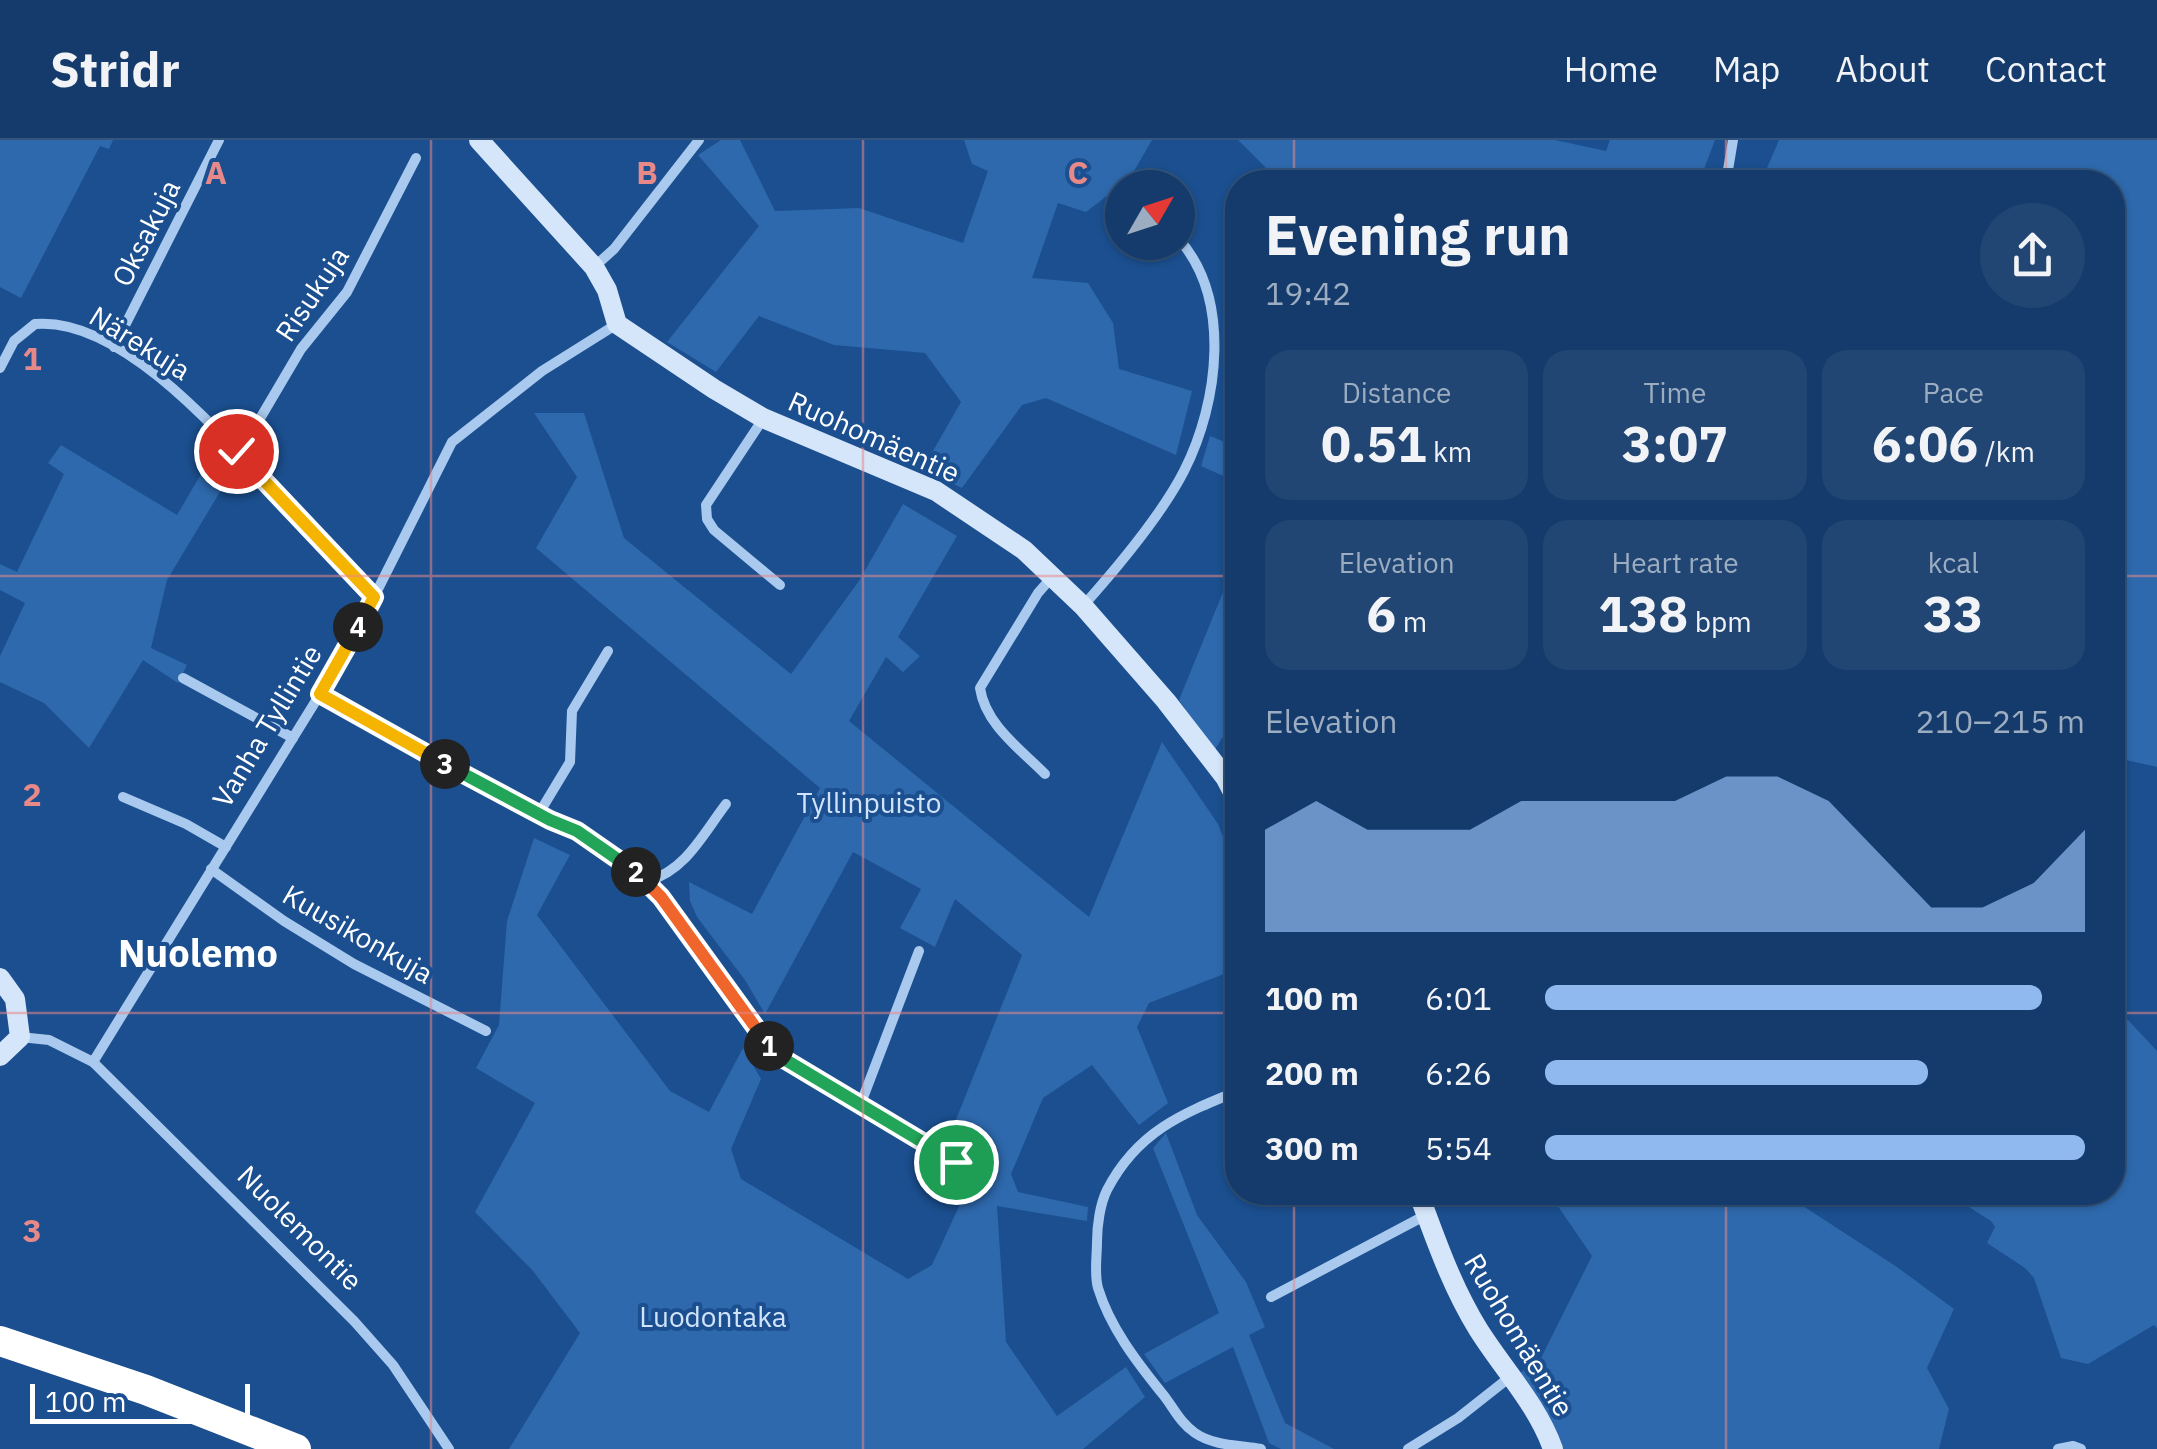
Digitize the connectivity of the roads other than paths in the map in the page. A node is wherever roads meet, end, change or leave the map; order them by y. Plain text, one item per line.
1 (219, 140) edge
2 (479, 140) edge
3 (699, 140) edge
4 (1733, 140) edge
5 (416, 158) dead end
6 (1728, 170) edge
7 (1193, 260) edge
8 (594, 268) junction
9 (618, 324) junction
10 (114, 347) junction
11 (0, 368) edge
12 (763, 418) junction
13 (236, 451) junction
14 (1052, 576) junction
15 (780, 585) dead end
16 (374, 597) junction
17 (1083, 606) junction
18 (608, 651) dead end
19 (183, 678) dead end
20 (320, 694) junction
21 (293, 738) junction
22 (1045, 774) dead end
23 (1225, 779) edge
24 (123, 797) dead end
25 (726, 804) dead end
26 (538, 815) junction
27 (226, 847) junction
28 (212, 869) junction
29 (648, 881) junction
30 (919, 952) dead end
31 (0, 978) edge
32 (486, 1031) dead end
33 (20, 1037) junction
34 (0, 1056) edge
35 (93, 1062) junction
36 (1225, 1095) edge
37 (861, 1103) junction
38 (956, 1162) dead end
39 (1422, 1205) edge
40 (1426, 1216) junction
41 (1271, 1296) dead end
42 (0, 1341) edge
43 (1510, 1377) junction
44 (296, 1449) edge
45 (449, 1449) edge
46 (1261, 1449) edge
47 (1408, 1449) edge
48 (1553, 1449) edge
49 (2058, 1449) edge
50 (2081, 1449) edge

1 - 10 street, Oksakuja
2 - 8 street
3 - 8 street
4 - 6 street
5 - 13 street, Risukuja
7 - 17 street
8 - 9 street
9 - 12 street, Ruohomäentie
9 - 16 street, Vanha Tyllintie
10 - 11 street, Närekuja
10 - 13 street, Närekuja
12 - 14 street, Ruohomäentie
12 - 15 street
13 - 16 street, Närekuja
14 - 17 street, Ruohomäentie
14 - 22 street
16 - 20 street, Vanha Tyllintie
17 - 23 street, Ruohomäentie
18 - 26 street
19 - 21 street
20 - 21 street, Vanha Tyllintie
20 - 26 street
21 - 27 street, Vanha Tyllintie
24 - 27 street
25 - 29 street
26 - 29 street
27 - 28 street, Vanha Tyllintie
28 - 32 street, Kuusikonkuja
28 - 35 street, Vanha Tyllintie
29 - 37 street
30 - 37 street
31 - 33 street
33 - 34 street
33 - 35 street
35 - 45 street, Nuolemontie
36 - 46 street
37 - 38 street
39 - 40 street, Ruohomäentie
40 - 41 street
40 - 43 street, Ruohomäentie
42 - 44 highway
43 - 47 street
43 - 48 street, Ruohomäentie
49 - 50 street

